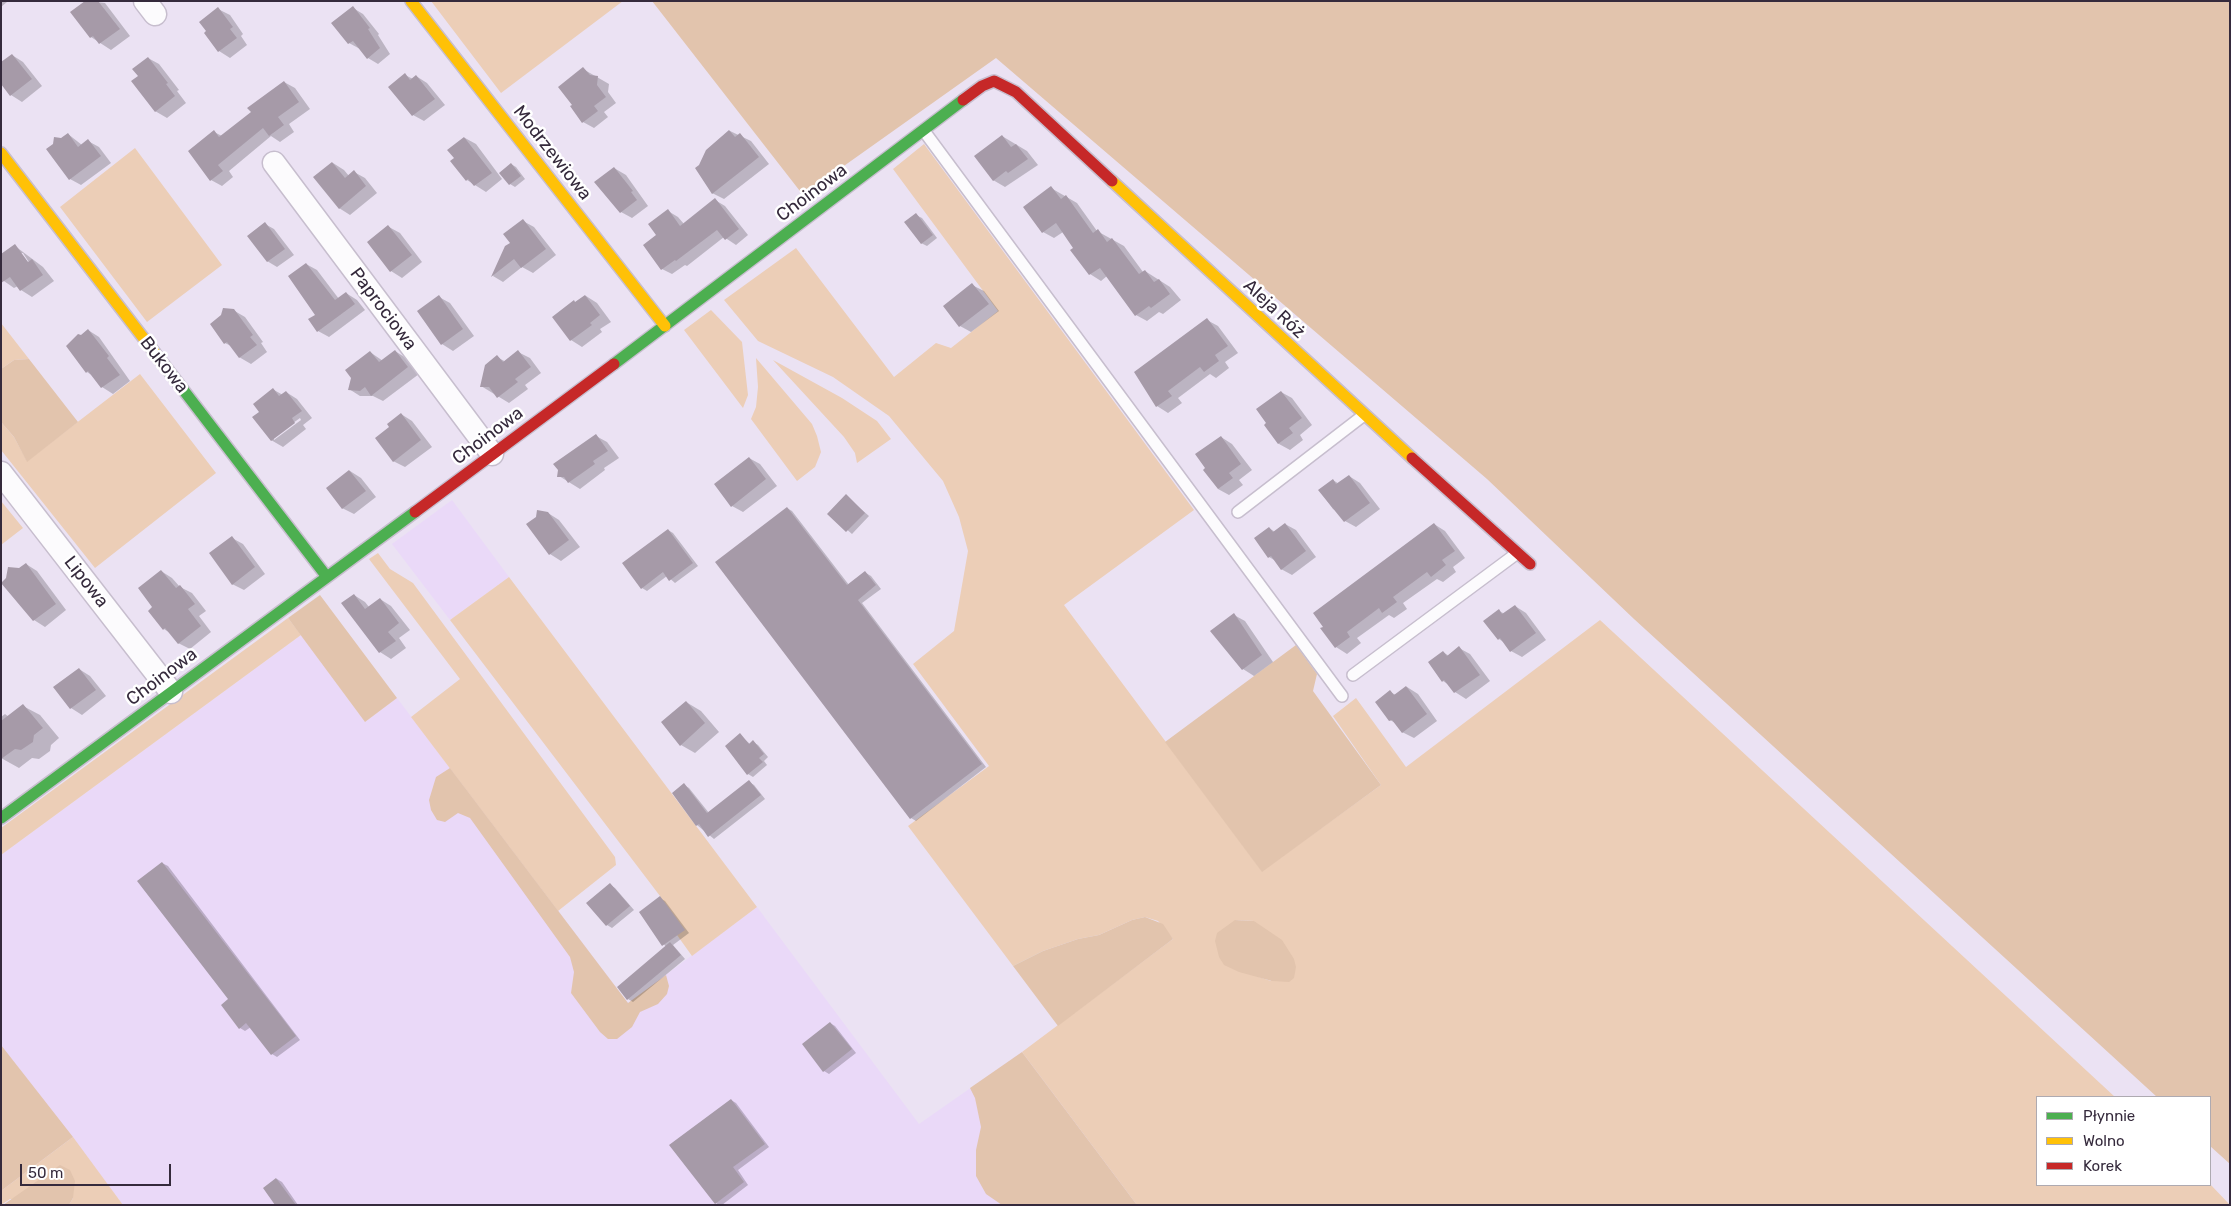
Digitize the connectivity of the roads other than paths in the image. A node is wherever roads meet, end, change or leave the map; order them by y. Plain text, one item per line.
1 (411, 1) edge
2 (994, 81) joint
3 (924, 131) junction
4 (1, 153) edge
5 (274, 163) dead end
6 (665, 326) junction
7 (1364, 415) junction
8 (492, 454) junction
9 (1, 473) edge
10 (1238, 512) dead end
11 (1516, 554) junction
12 (1530, 564) dead end
13 (327, 577) junction
14 (1353, 675) dead end
15 (171, 692) junction
16 (1342, 696) dead end
17 (1, 818) edge

1 - 6 street, Modrzewiowa
2 - 3 street, Choinowa
2 - 7 street, Aleja Róż
3 - 6 street, Choinowa
3 - 16 lane
4 - 13 street, Bukowa
5 - 8 street, Paprociowa
6 - 8 street, Choinowa
7 - 10 lane
7 - 11 street, Aleja Róż
8 - 13 street, Choinowa
9 - 15 street, Lipowa
11 - 12 street, Aleja Róż
11 - 14 lane
13 - 15 street, Choinowa
15 - 17 street, Choinowa

